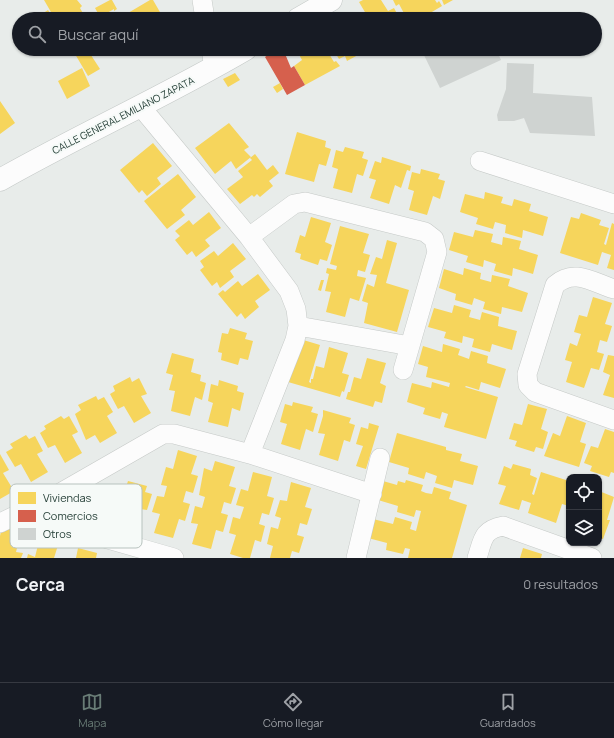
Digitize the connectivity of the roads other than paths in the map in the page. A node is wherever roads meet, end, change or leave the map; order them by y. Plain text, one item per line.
1 (202, 0) edge
2 (331, 0) edge
3 (204, 12) edge
4 (310, 12) edge
5 (212, 58) edge
6 (141, 107) junction
7 (480, 161) dead end
8 (0, 180) edge
9 (614, 204) edge
10 (249, 237) junction
11 (614, 289) edge
12 (298, 326) junction
13 (410, 346) junction
14 (403, 370) dead end
15 (614, 420) edge
16 (250, 454) junction
17 (380, 458) dead end
18 (76, 484) edge
19 (372, 494) junction
20 (10, 518) edge
21 (0, 523) edge
22 (139, 548) edge
23 (174, 558) edge
24 (356, 558) edge
25 (477, 558) edge
26 (592, 558) edge

1 - 3 street
2 - 4 street
5 - 6 street, CALLE GENERAL EMILIANO ZAPATA
6 - 8 street, CALLE GENERAL EMILIANO ZAPATA
6 - 10 street
7 - 9 street
10 - 12 street
10 - 13 street
11 - 15 street
12 - 13 street
12 - 16 street
13 - 14 street
16 - 18 street
16 - 19 street
17 - 19 street
19 - 24 street
20 - 21 street
22 - 23 street
25 - 26 street

